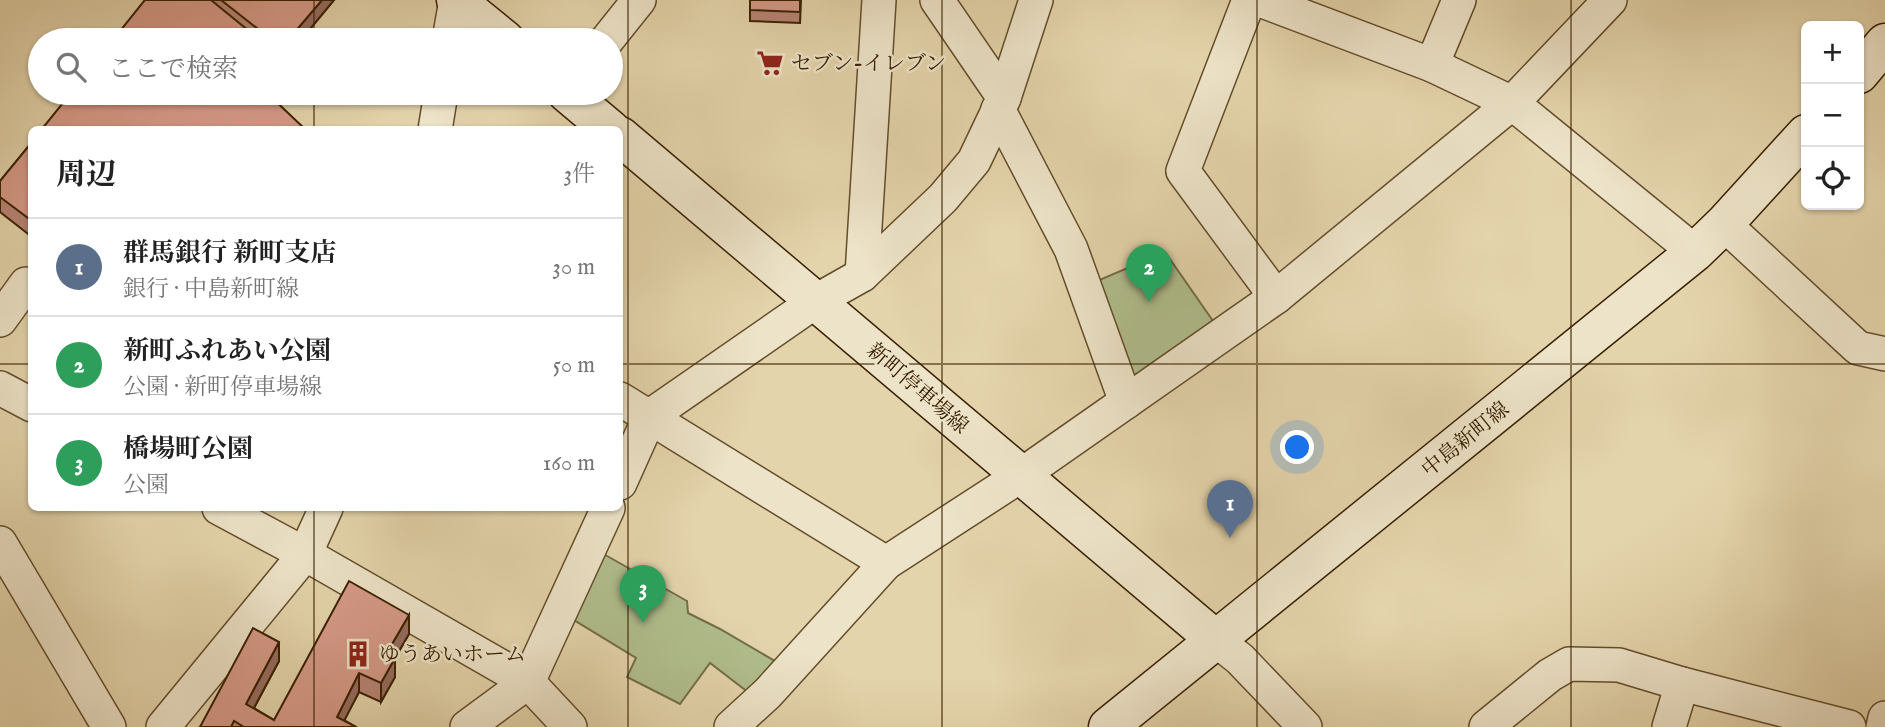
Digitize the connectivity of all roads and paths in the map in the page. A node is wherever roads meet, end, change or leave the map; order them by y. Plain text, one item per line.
1 (456, 0) edge
2 (639, 0) edge
3 (879, 0) edge
4 (937, 0) edge
5 (1036, 0) edge
6 (1249, 0) edge
7 (1259, 0) edge
8 (1459, 0) edge
9 (1610, 0) edge
10 (451, 28) edge
11 (490, 28) edge
12 (617, 28) edge
13 (1885, 43) edge
14 (1432, 65) junction
15 (1864, 68) edge
16 (1512, 103) junction
17 (1001, 104) junction
18 (439, 105) edge
19 (581, 105) edge
20 (436, 126) edge
21 (606, 126) edge
22 (623, 139) edge
23 (1801, 139) edge
24 (1724, 224) junction
25 (1695, 252) junction
26 (862, 275) junction
27 (28, 285) edge
28 (1276, 297) junction
29 (816, 301) junction
30 (0, 320) edge
31 (1885, 354) edge
32 (0, 388) edge
33 (623, 401) edge
34 (1126, 402) junction
35 (28, 403) edge
36 (650, 416) junction
37 (623, 476) edge
38 (1020, 476) junction
39 (225, 511) edge
40 (325, 511) edge
41 (607, 511) edge
42 (305, 554) junction
43 (4, 559) edge
44 (886, 563) junction
45 (1216, 640) junction
46 (528, 682) junction
47 (1682, 684) junction
48 (1885, 718) edge
49 (109, 727) edge
50 (163, 727) edge
51 (467, 727) edge
52 (569, 727) edge
53 (731, 727) edge
54 (1108, 727) edge
55 (1305, 727) edge
56 (1486, 727) edge
57 (1669, 727) edge
58 (1849, 727) edge
59 (1883, 727) edge

1 - 10 street
1 - 11 main road
2 - 12 street
3 - 26 street
4 - 17 street
5 - 17 street
6 - 28 street
7 - 14 street
8 - 14 street
9 - 16 street
13 - 15 main road
14 - 16 street
16 - 25 street
16 - 28 street
17 - 26 street
17 - 34 street
18 - 20 street
19 - 21 main road
22 - 29 main road, 新町停車場線
23 - 24 main road, 中島新町線
24 - 25 main road, 中島新町線
24 - 31 street
25 - 45 main road, 中島新町線
26 - 29 street
27 - 30 street
28 - 34 street
29 - 36 street
29 - 38 main road, 新町停車場線
32 - 35 street
33 - 36 street
34 - 38 street
36 - 37 street
36 - 44 street
38 - 44 street
38 - 45 main road, 新町停車場線
39 - 42 street
40 - 42 street
41 - 46 street
42 - 46 street
42 - 50 street
43 - 49 street
44 - 53 street
45 - 54 main road, 中島新町線
45 - 55 street
46 - 51 street
46 - 52 street
47 - 56 street
47 - 57 street
47 - 58 street
48 - 59 street

